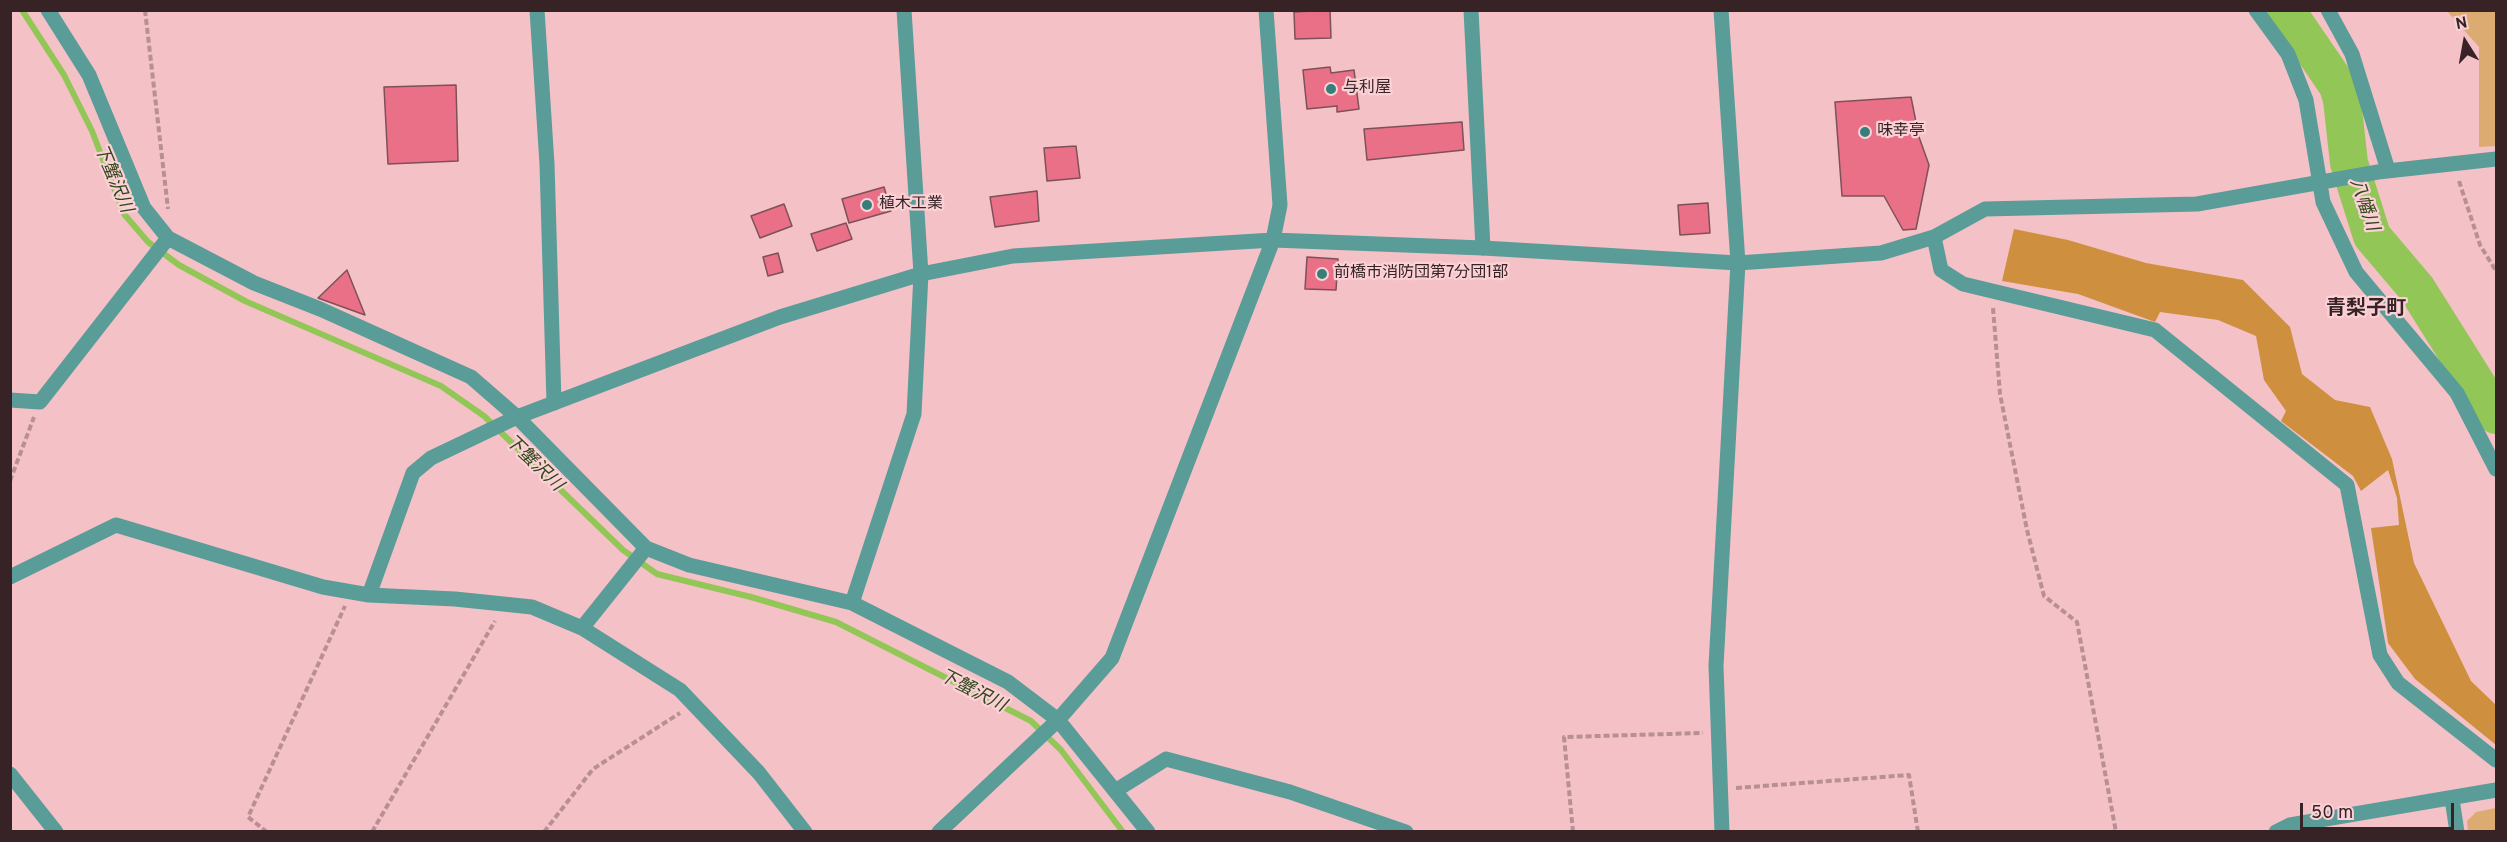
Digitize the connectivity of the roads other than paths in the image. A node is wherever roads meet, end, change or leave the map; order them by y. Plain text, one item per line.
1 (48, 10) edge
2 (537, 10) edge
3 (904, 10) edge
4 (1266, 10) edge
5 (1471, 10) edge
6 (1721, 10) edge
7 (2256, 10) edge
8 (2328, 10) edge
9 (2496, 159) edge
10 (2383, 171) junction
11 (2324, 181) junction
12 (1934, 237) junction
13 (168, 238) junction
14 (1273, 240) junction
15 (1483, 248) junction
16 (1738, 263) junction
17 (921, 274) junction
18 (10, 400) edge
19 (554, 403) junction
20 (517, 417) junction
21 (2496, 469) edge
22 (646, 548) junction
23 (10, 577) edge
24 (369, 595) junction
25 (852, 603) junction
26 (582, 628) junction
27 (1058, 720) junction
28 (2496, 760) edge
29 (10, 774) edge
30 (2496, 790) edge
31 (1115, 791) junction
32 (2452, 799) junction
33 (56, 831) edge
34 (805, 831) edge
35 (939, 831) edge
36 (1148, 831) edge
37 (1406, 831) edge
38 (1722, 831) edge
39 (2276, 831) edge
40 (2457, 831) edge

1 - 13 street
2 - 19 street
3 - 17 street
4 - 14 street
5 - 15 street
6 - 16 street
7 - 11 street
8 - 10 street
9 - 10 street
10 - 11 street
11 - 12 street
11 - 21 street
12 - 16 street
12 - 28 street
13 - 18 street
13 - 20 street
14 - 15 street
14 - 17 street
14 - 27 street
15 - 16 street
16 - 38 street
17 - 19 street
17 - 25 street
19 - 20 street
20 - 22 street
20 - 24 street
22 - 25 street
22 - 26 street
23 - 24 street
24 - 26 street
25 - 27 street
26 - 34 street
27 - 31 street
27 - 35 street
29 - 33 street
30 - 32 street
31 - 36 street
31 - 37 street
32 - 39 street
32 - 40 street

